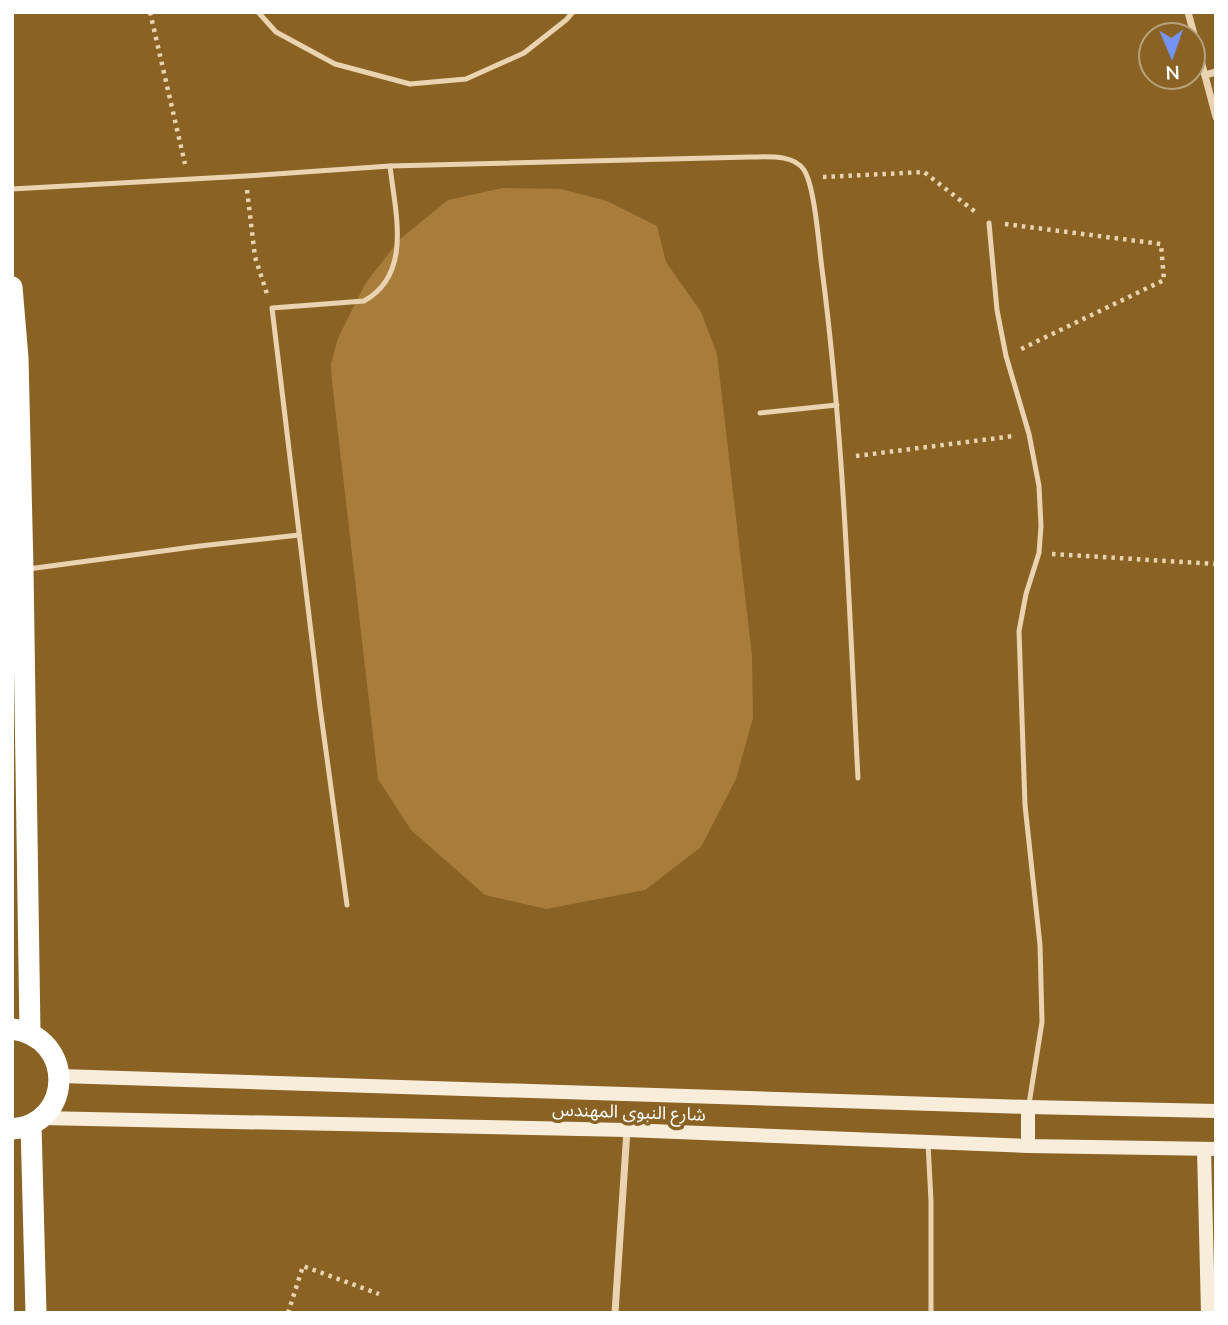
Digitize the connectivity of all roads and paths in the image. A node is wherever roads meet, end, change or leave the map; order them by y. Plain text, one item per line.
1 (150, 12) edge
2 (258, 12) edge
3 (573, 12) edge
4 (1207, 83) edge
5 (1216, 117) edge
6 (390, 166) junction
7 (246, 176) junction
8 (808, 177) junction
9 (188, 179) junction
10 (12, 189) edge
11 (989, 222) junction
12 (12, 287) edge
13 (272, 308) junction
14 (1006, 356) junction
15 (837, 405) junction
16 (760, 413) dead end
17 (1029, 434) junction
18 (841, 457) junction
19 (299, 535) junction
20 (1039, 553) junction
21 (1216, 564) edge
22 (23, 569) junction
23 (858, 778) dead end
24 (347, 905) dead end
25 (21, 1031) edge
26 (60, 1076) junction
27 (1028, 1107) junction
28 (1216, 1111) edge
29 (28, 1124) edge
30 (627, 1130) junction
31 (928, 1143) junction
32 (1028, 1146) junction
33 (1210, 1149) edge
34 (379, 1294) dead end
35 (1211, 1296) edge
36 (36, 1313) edge
37 (288, 1313) edge
38 (615, 1313) edge
39 (931, 1313) edge
40 (1208, 1313) edge

1 - 9 path
2 - 3 lane
4 - 5 street
6 - 7 lane
6 - 8 lane
6 - 13 lane
7 - 9 lane
7 - 13 path
8 - 11 path
8 - 15 lane
9 - 10 lane
11 - 14 lane
11 - 14 path
12 - 22 highway
13 - 19 lane
14 - 17 lane
15 - 16 lane
15 - 18 lane
17 - 18 path
17 - 20 lane
18 - 23 lane
19 - 22 lane
19 - 24 lane
20 - 21 path
20 - 27 lane
22 - 25 highway
25 - 26 highway
26 - 27 street, شارع النبوى المهندس
26 - 29 highway
27 - 28 street, شارع النبوى المهندس
27 - 32 street
29 - 30 street, شارع النبوى المهندس
29 - 36 highway
30 - 31 street, شارع النبوى المهندس
30 - 38 street
31 - 32 street, شارع النبوى المهندس
31 - 39 lane
32 - 33 street, شارع النبوى المهندس
33 - 35 street
34 - 37 path
35 - 40 street

